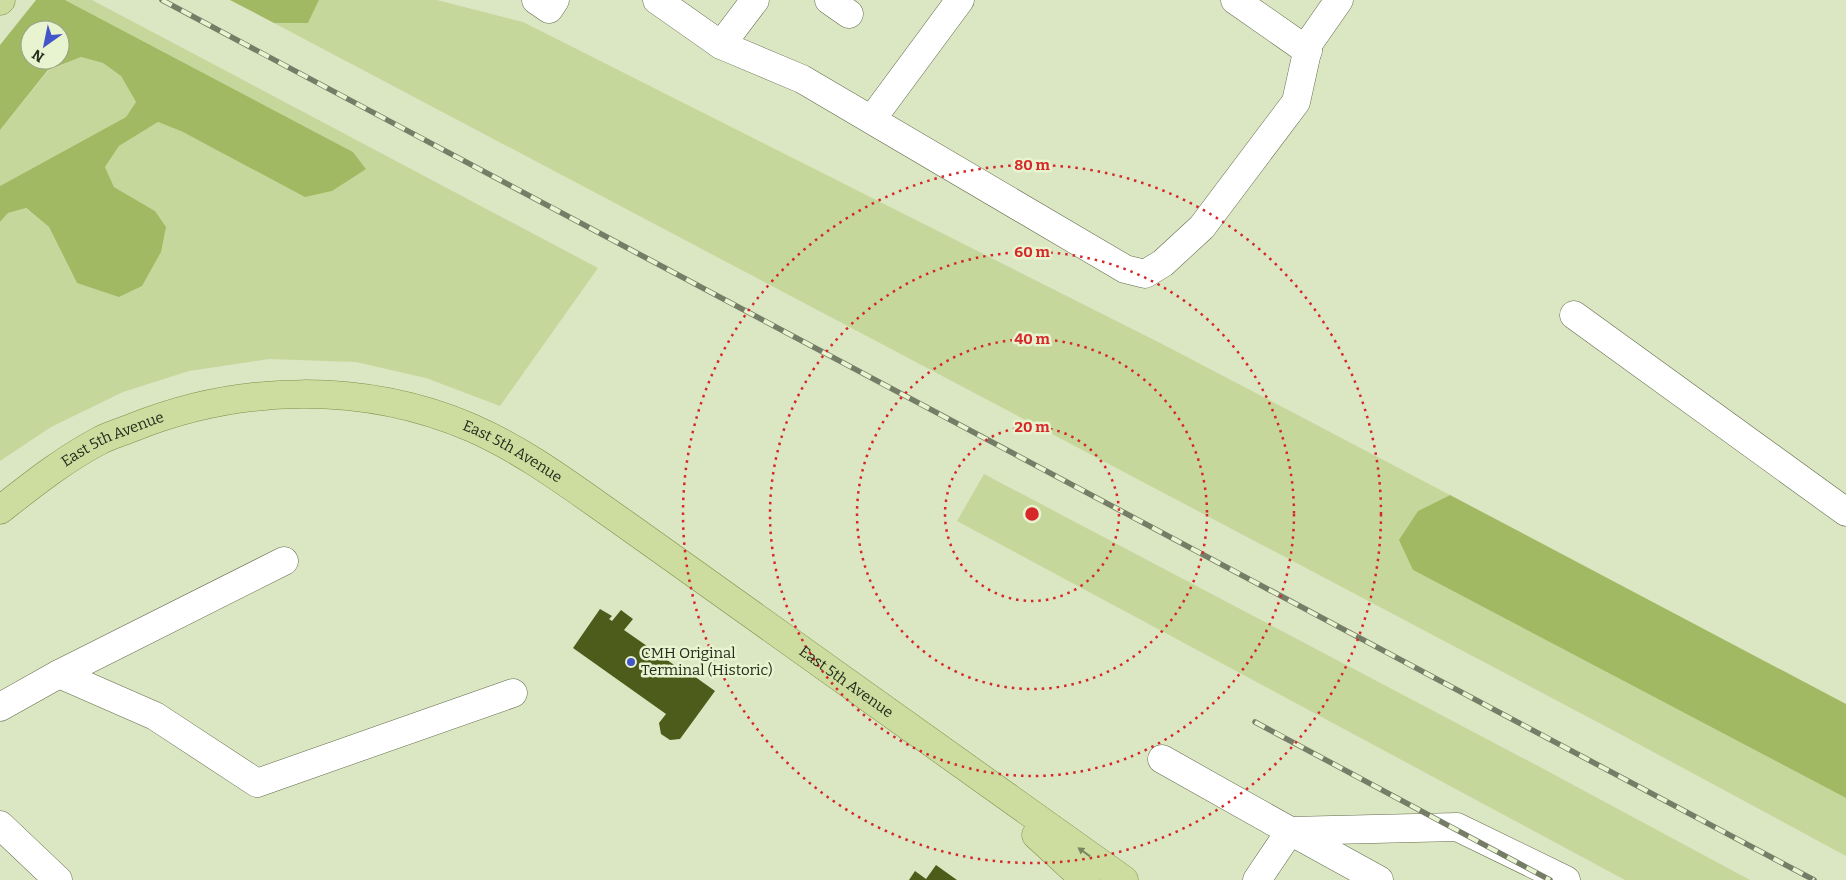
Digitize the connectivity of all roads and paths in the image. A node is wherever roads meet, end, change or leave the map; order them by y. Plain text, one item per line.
1 (536, 0) edge
2 (555, 0) edge
3 (657, 0) edge
4 (755, 0) edge
5 (960, 0) edge
6 (1235, 0) edge
7 (1339, 0) edge
8 (721, 45) junction
9 (1308, 51) junction
10 (872, 119) junction
11 (1574, 315) dead end
12 (0, 510) edge
13 (1846, 512) edge
14 (284, 561) dead end
15 (60, 674) junction
16 (513, 693) dead end
17 (0, 707) edge
18 (1162, 759) dead end
19 (967, 768) junction
20 (0, 825) edge
21 (1290, 831) junction
22 (58, 880) edge
23 (1085, 880) edge
24 (1124, 880) edge
25 (1257, 880) edge
26 (1379, 880) edge
27 (1566, 880) edge

1 - 2 lane
3 - 8 lane
4 - 8 lane
5 - 10 lane
6 - 9 lane
7 - 9 lane
8 - 10 lane
9 - 10 lane
11 - 13 lane
12 - 19 main road, East 5th Avenue
14 - 15 lane
15 - 16 lane
15 - 17 lane
18 - 21 lane
19 - 23 main road, East 5th Avenue
24 -> 19 main road, East 5th Avenue
20 - 22 lane
21 - 25 lane
21 - 26 lane
21 - 27 lane

